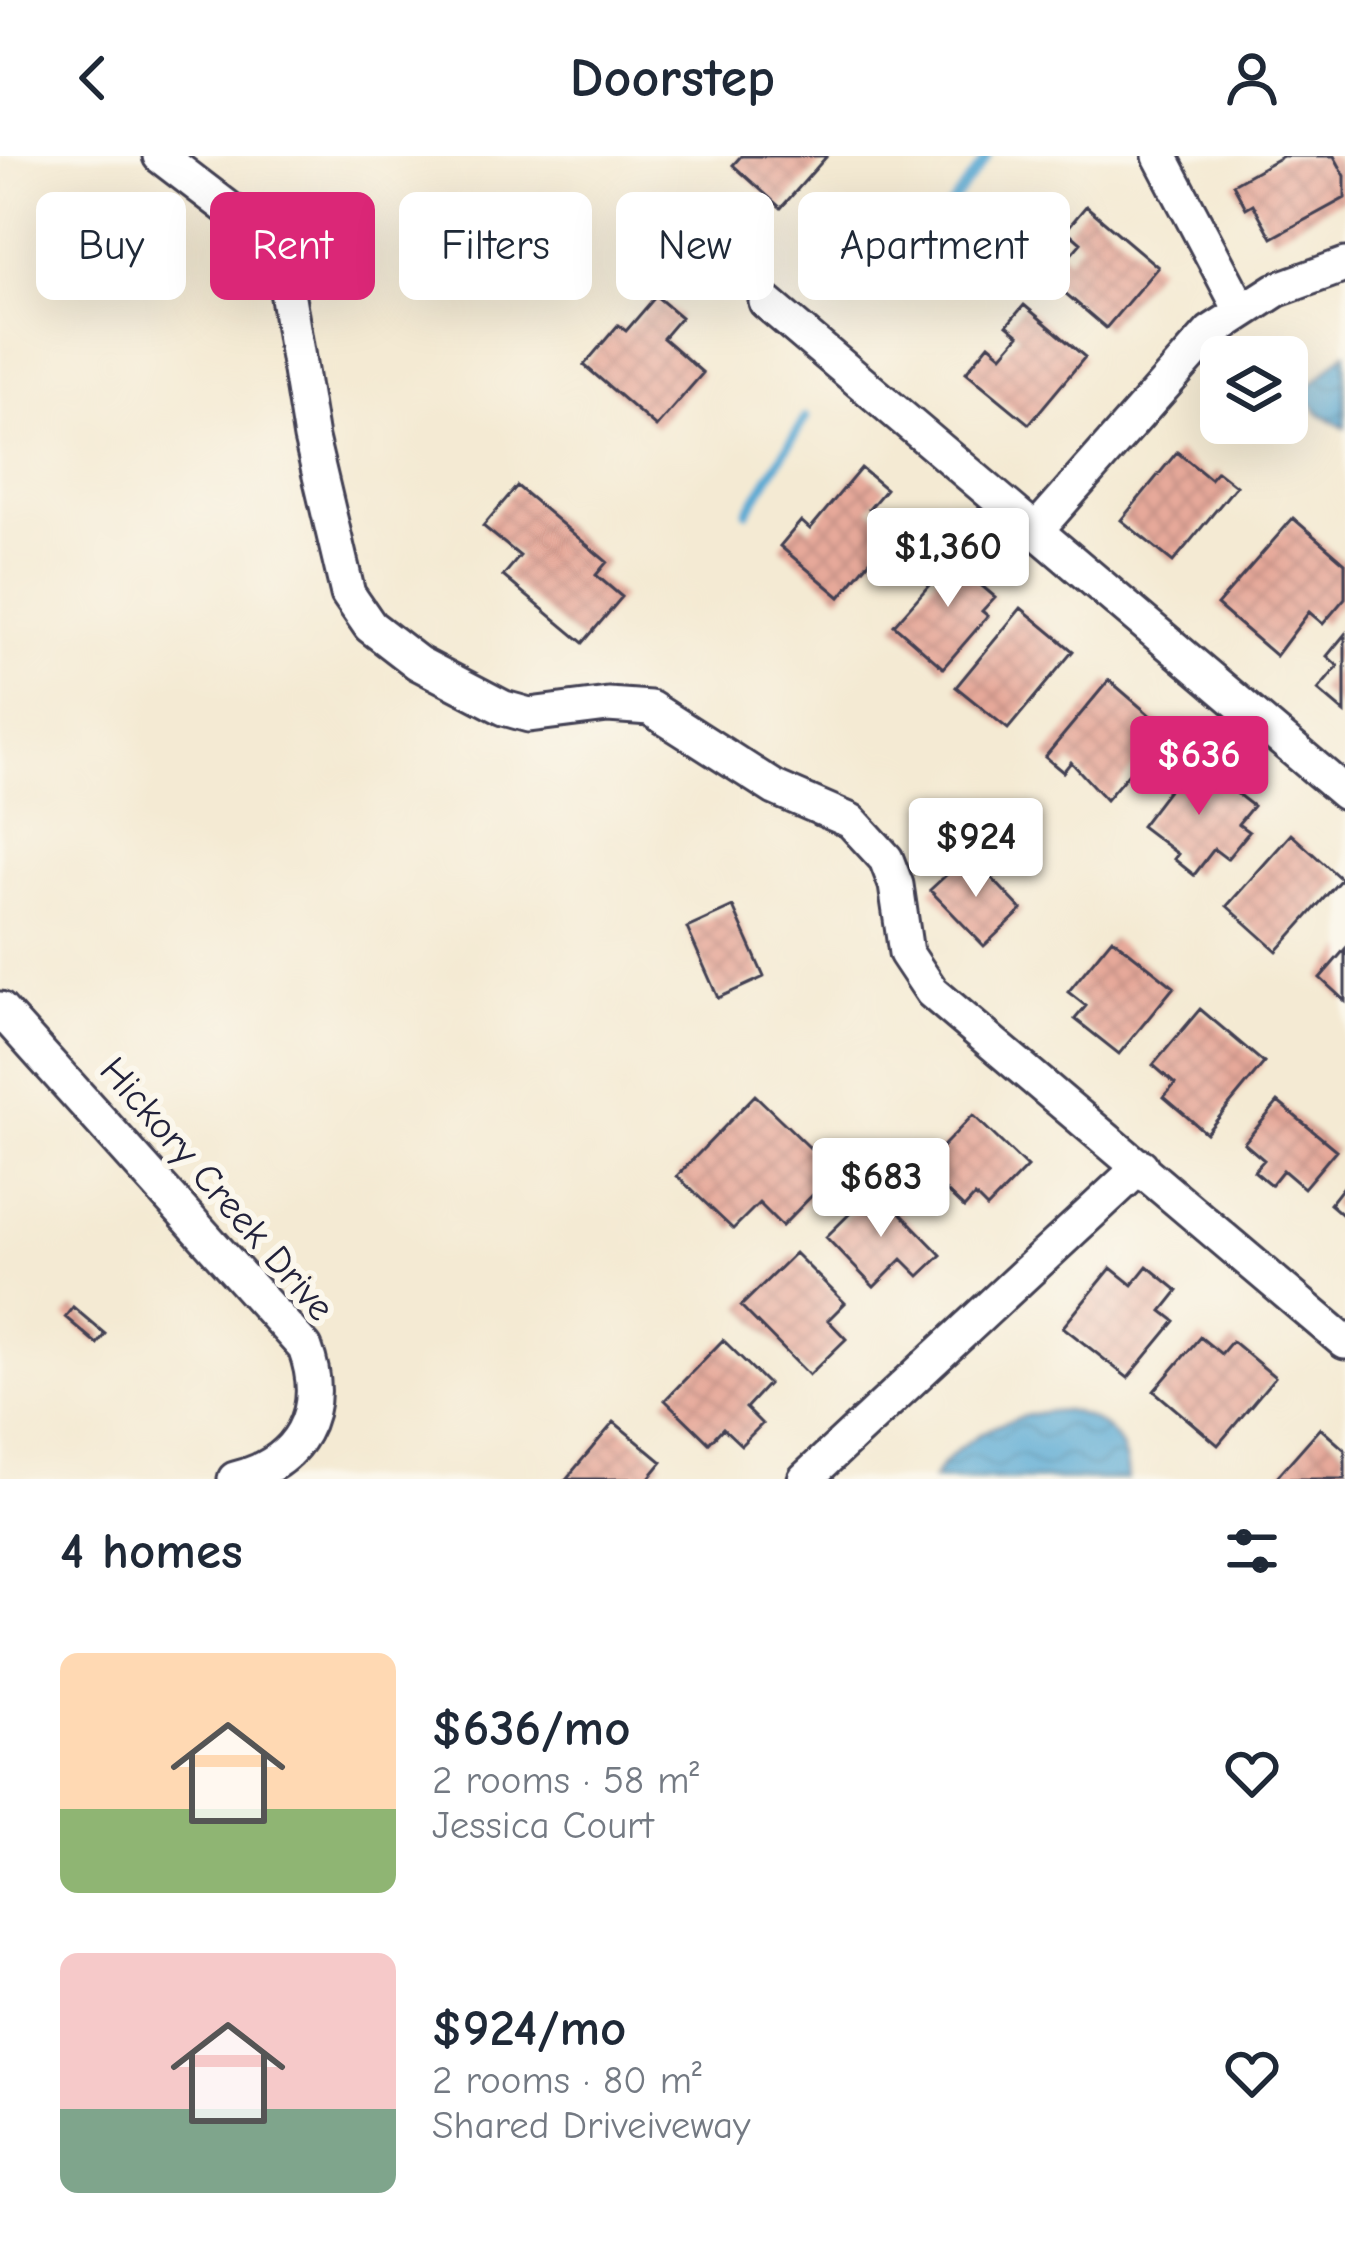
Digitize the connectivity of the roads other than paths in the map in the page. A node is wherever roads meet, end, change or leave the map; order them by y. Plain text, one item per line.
1 (160, 156) edge
2 (1160, 156) edge
3 (1345, 266) edge
4 (766, 302) dead end
5 (1240, 308) junction
6 (1038, 528) junction
7 (1345, 793) edge
8 (0, 1009) edge
9 (1141, 1166) junction
10 (1345, 1342) edge
11 (235, 1479) edge
12 (806, 1479) edge

1 - 9 street
2 - 5 street
3 - 5 street
4 - 6 street
5 - 6 street
6 - 7 street
8 - 11 street, Hickory Creek Drive
9 - 10 street
9 - 12 street

